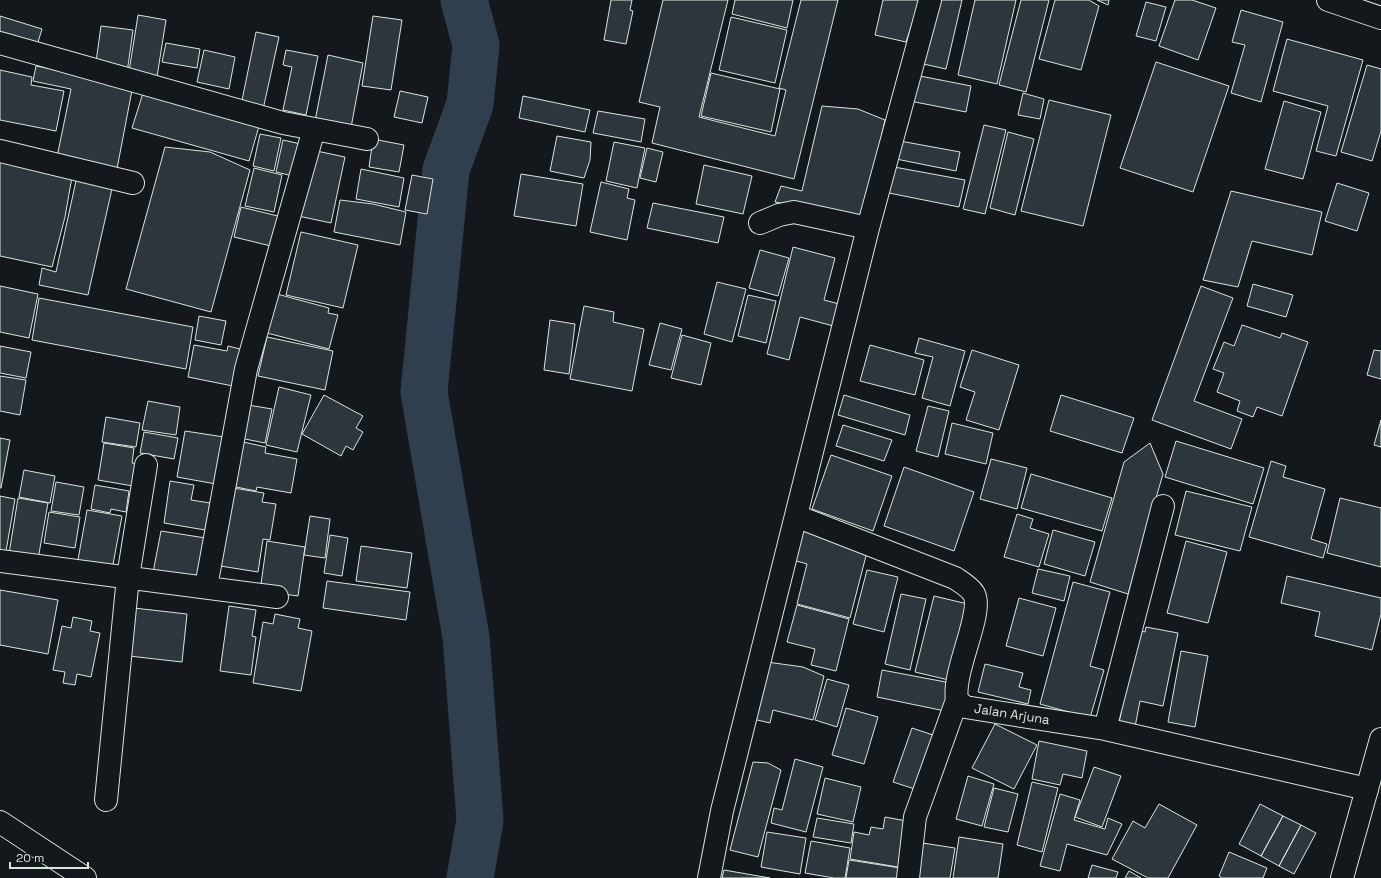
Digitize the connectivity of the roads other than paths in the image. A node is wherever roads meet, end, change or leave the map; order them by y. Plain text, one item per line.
1 (930, 0) edge
2 (1328, 0) edge
3 (1381, 18) edge
4 (0, 43) edge
5 (314, 129) junction
6 (367, 139) dead end
7 (0, 151) edge
8 (133, 183) dead end
9 (760, 223) dead end
10 (868, 228) junction
11 (146, 465) dead end
12 (1163, 506) dead end
13 (796, 516) junction
14 (0, 561) edge
15 (128, 577) junction
16 (206, 587) junction
17 (277, 597) dead end
18 (957, 700) junction
19 (1106, 729) junction
20 (1381, 739) edge
21 (1374, 792) edge
22 (106, 800) dead end
23 (0, 822) edge
24 (85, 878) edge
25 (709, 878) edge
26 (908, 878) edge
27 (1342, 878) edge

1 - 10 street
2 - 3 street
4 - 5 street
5 - 6 street
5 - 16 street
7 - 8 street
9 - 10 street
10 - 13 street
11 - 15 street
12 - 19 street
13 - 18 street, Jalan Arjuna
13 - 25 street
14 - 15 street
15 - 16 street
15 - 22 street
16 - 17 street
18 - 19 street, Jalan Arjuna
18 - 26 street
19 - 21 street, Jalan Arjuna
20 - 21 street
21 - 27 street
23 - 24 street

